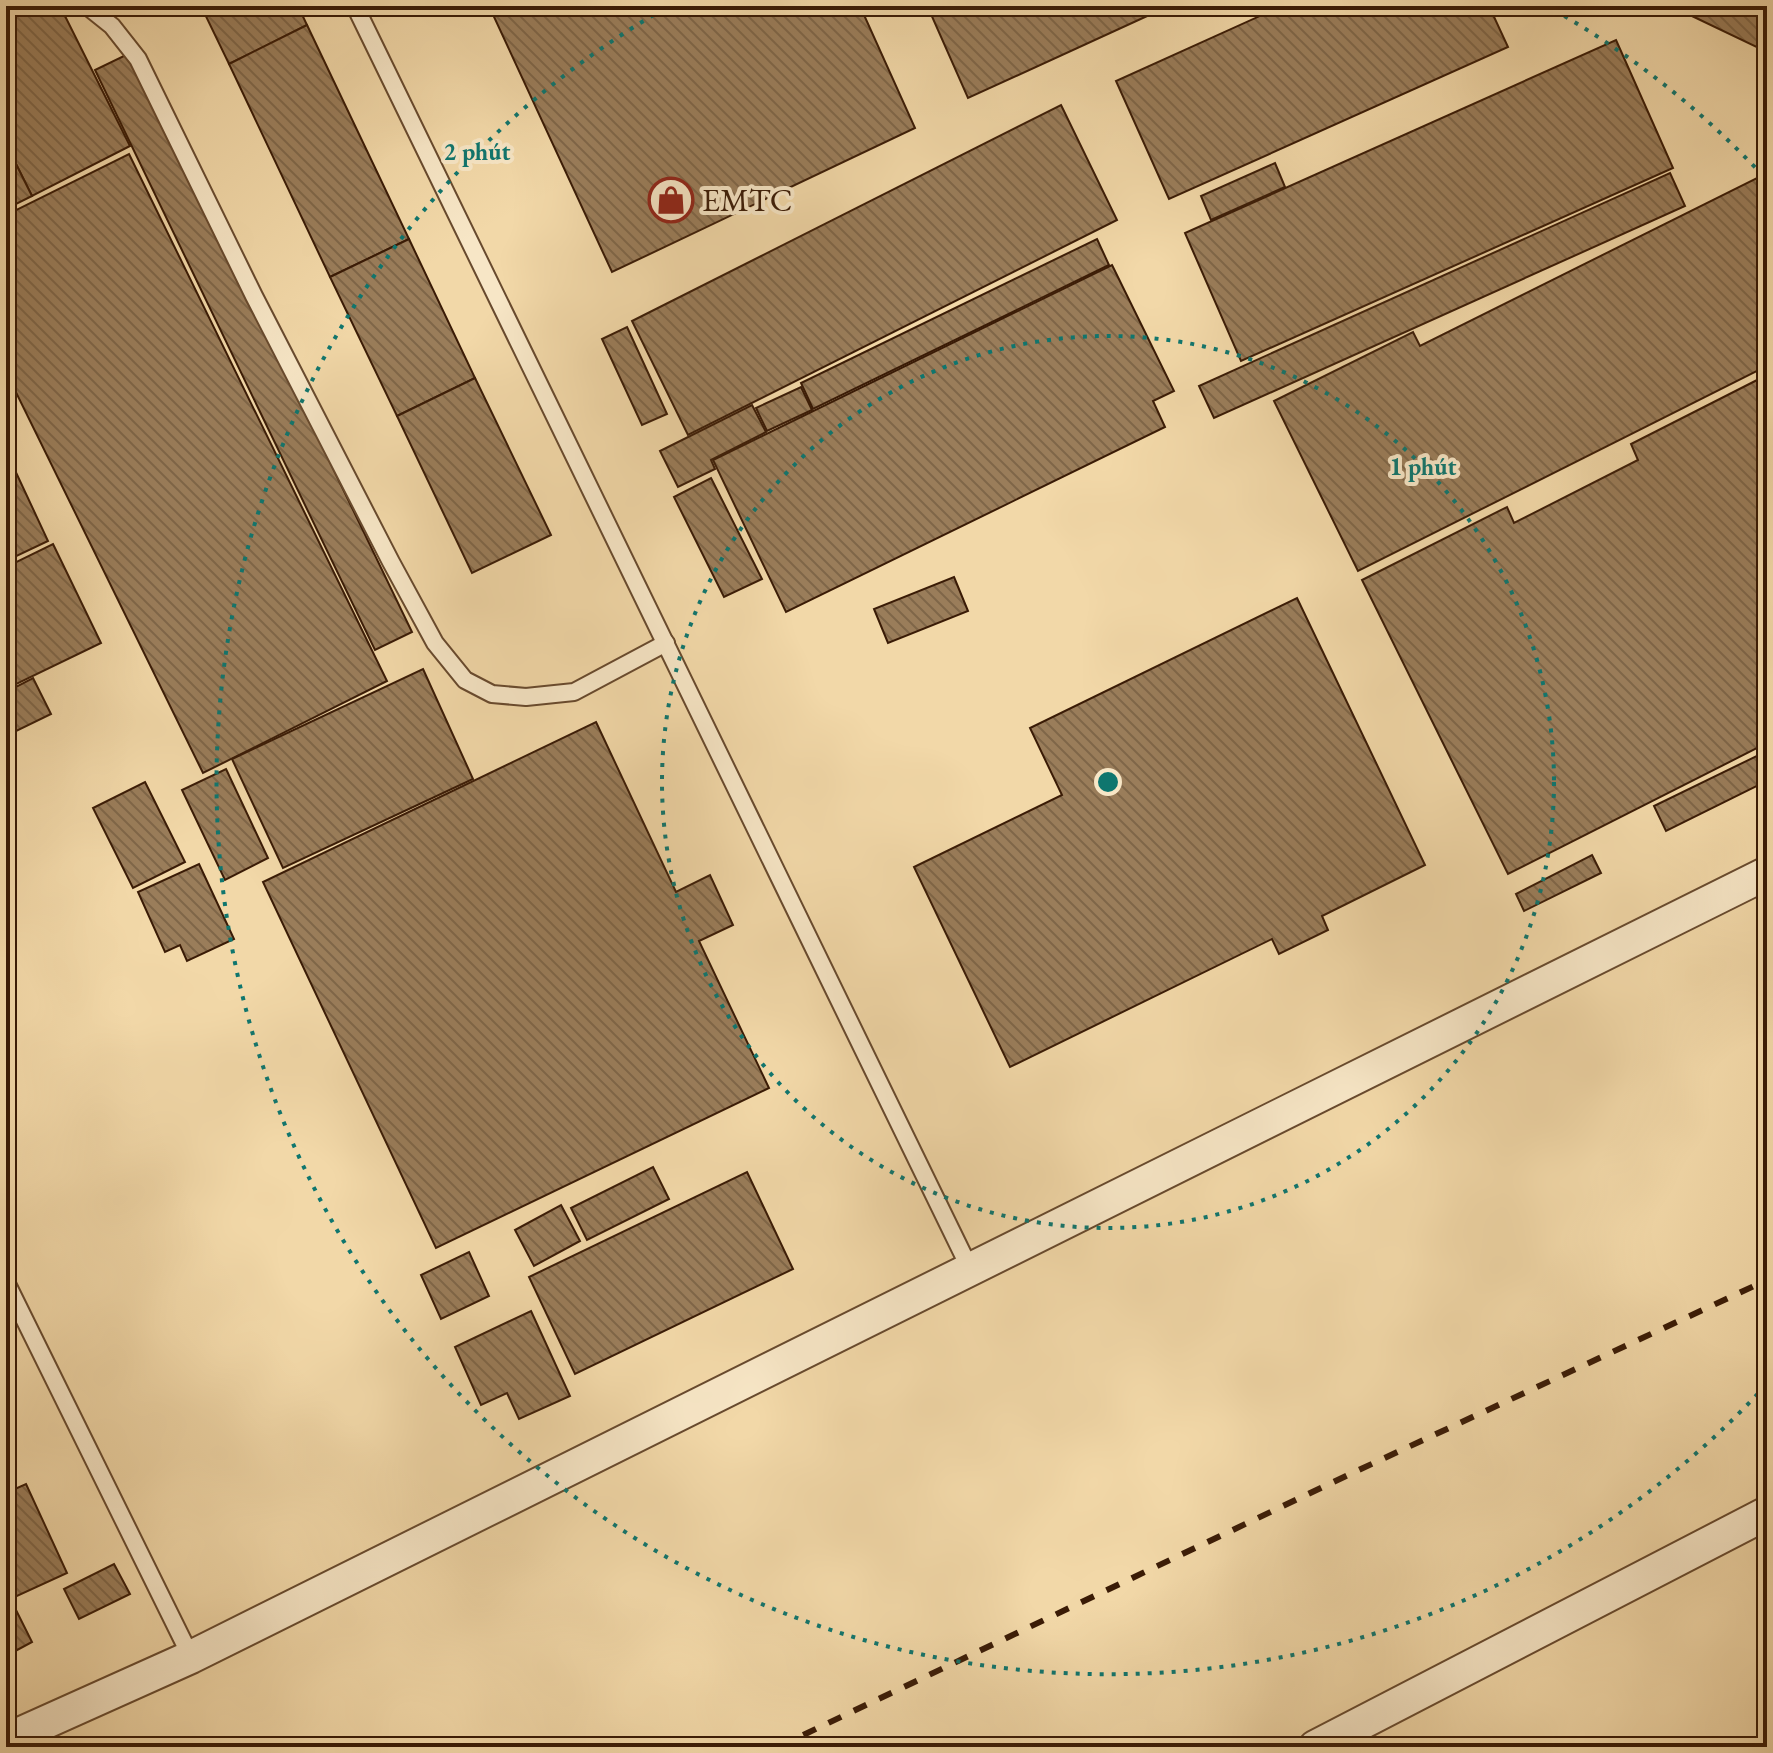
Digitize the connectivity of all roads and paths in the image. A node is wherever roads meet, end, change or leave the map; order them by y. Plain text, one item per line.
1 (87, 6) edge
2 (355, 6) edge
3 (666, 643) junction
4 (1767, 873) edge
5 (970, 1269) junction
6 (6, 1282) edge
7 (1767, 1513) edge
8 (191, 1657) junction
9 (6, 1740) edge
10 (1315, 1747) edge

1 - 3 lane
2 - 3 lane
3 - 5 lane
4 - 5 street
5 - 8 street
6 - 8 lane
7 - 10 street
8 - 9 street

